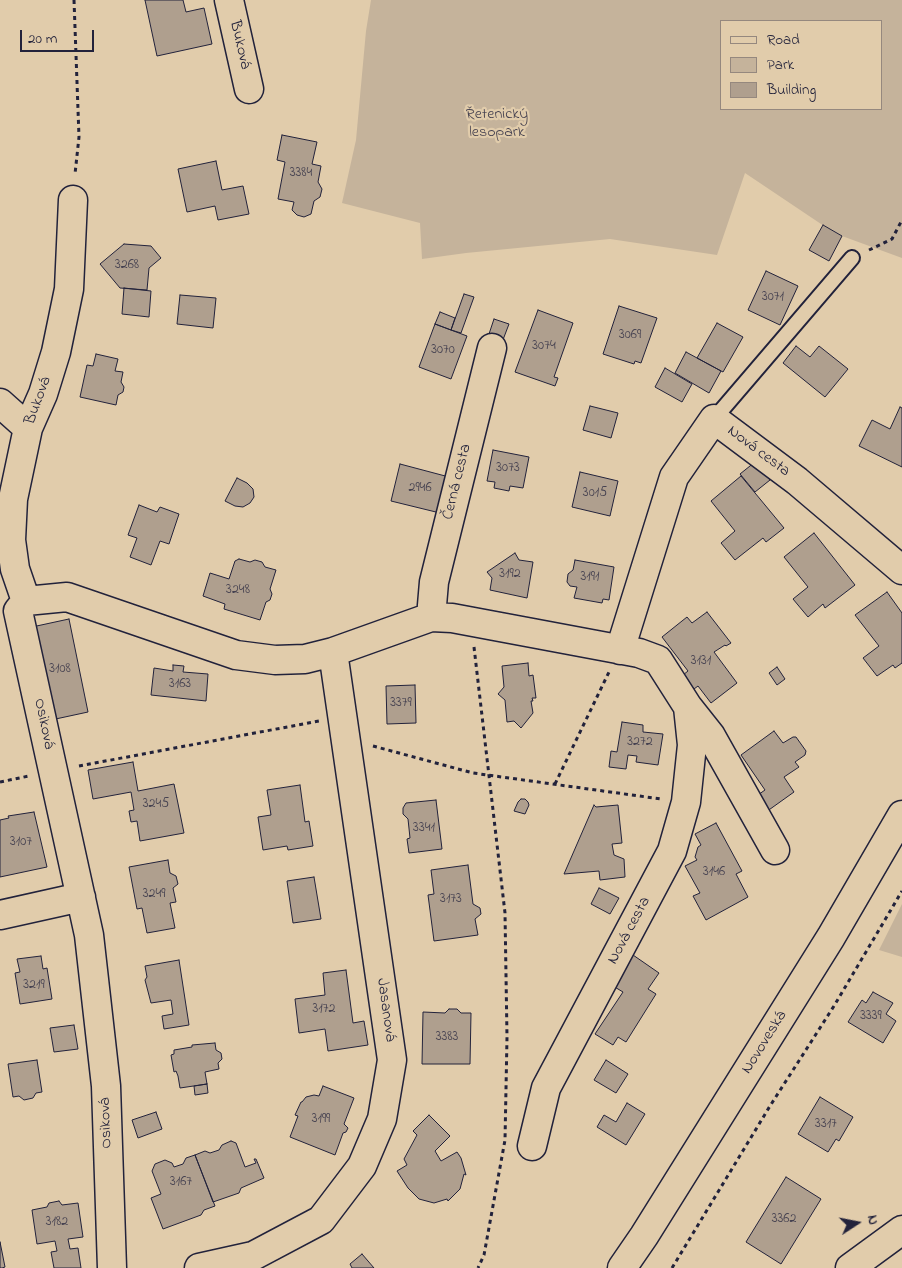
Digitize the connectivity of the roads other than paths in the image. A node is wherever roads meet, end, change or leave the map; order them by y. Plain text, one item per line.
1 (229, 0) edge
2 (249, 89) dead end
3 (73, 200) road end
4 (852, 258) road end
5 (492, 348) dead end
6 (0, 403) edge
7 (714, 419) junction
8 (28, 428) junction
9 (902, 570) edge
10 (26, 601) junction
11 (431, 617) junction
12 (333, 652) junction
13 (615, 661) junction
14 (688, 707) junction
15 (902, 815) edge
16 (775, 850) dead end
17 (81, 897) junction
18 (0, 916) edge
19 (532, 1146) dead end
20 (902, 1230) edge
21 (112, 1268) edge
22 (199, 1268) edge
23 (622, 1268) edge
24 (850, 1268) edge

1 - 2 street, Buková
3 - 8 street, Buková
4 - 7 lane
5 - 11 street, Černá cesta
6 - 8 street
7 - 9 street, Nová cesta
7 - 13 street, Nová cesta
8 - 10 street, Buková
10 - 12 street
10 - 17 street, Osiková
11 - 12 street
11 - 13 street, Nová cesta
12 - 22 street, Jasanová
13 - 14 street, Nová cesta
14 - 16 street, Nová cesta
14 - 19 street, Nová cesta
15 - 23 street, Novoveská
17 - 18 street
17 - 21 street, Osiková
20 - 24 street

